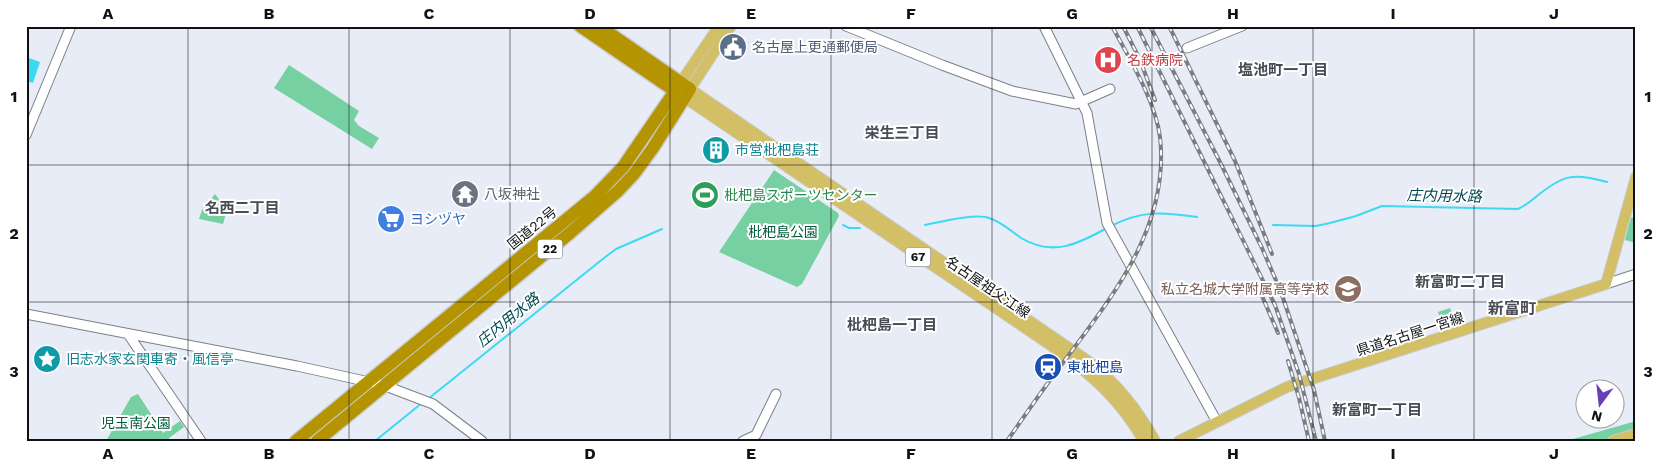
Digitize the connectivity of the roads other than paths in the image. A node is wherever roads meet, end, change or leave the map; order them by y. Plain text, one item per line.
1 (71, 26) edge
2 (580, 26) edge
3 (599, 26) edge
4 (718, 26) edge
5 (731, 26) edge
6 (846, 26) edge
7 (1044, 26) edge
8 (1242, 26) edge
9 (1187, 48) dead end
10 (1110, 88) dead end
11 (683, 90) junction
12 (1082, 102) junction
13 (26, 135) edge
14 (1636, 177) edge
15 (1636, 274) edge
16 (1606, 284) junction
17 (26, 314) edge
18 (128, 334) junction
19 (368, 382) junction
20 (384, 385) junction
21 (776, 394) dead end
22 (1217, 422) junction
23 (1636, 434) edge
24 (201, 441) edge
25 (296, 441) edge
26 (317, 441) edge
27 (482, 441) edge
28 (743, 441) edge
29 (1144, 441) edge
30 (1155, 441) edge
31 (1179, 441) edge
32 (1612, 441) edge

1 - 13 street
2 - 11 highway
3 - 11 highway
4 - 11 main road
5 - 11 main road
6 - 12 street
7 - 12 street
8 - 9 street
10 - 12 street
11 - 19 highway, 国道22号 / 22
11 - 20 highway, 国道22号 / 22
11 - 29 main road, 名古屋祖父江線 / 67
11 - 30 main road, 名古屋祖父江線 / 67
12 - 22 street
14 - 16 main road
15 - 16 street
16 - 22 main road, 県道名古屋一宮線
17 - 18 street
18 - 19 street
18 - 24 street
19 - 20 street
19 - 25 highway, 国道22号 / 22
20 - 26 highway, 国道22号 / 22
20 - 27 street
21 - 28 street
22 - 31 main road, 県道名古屋一宮線
23 - 32 main road

